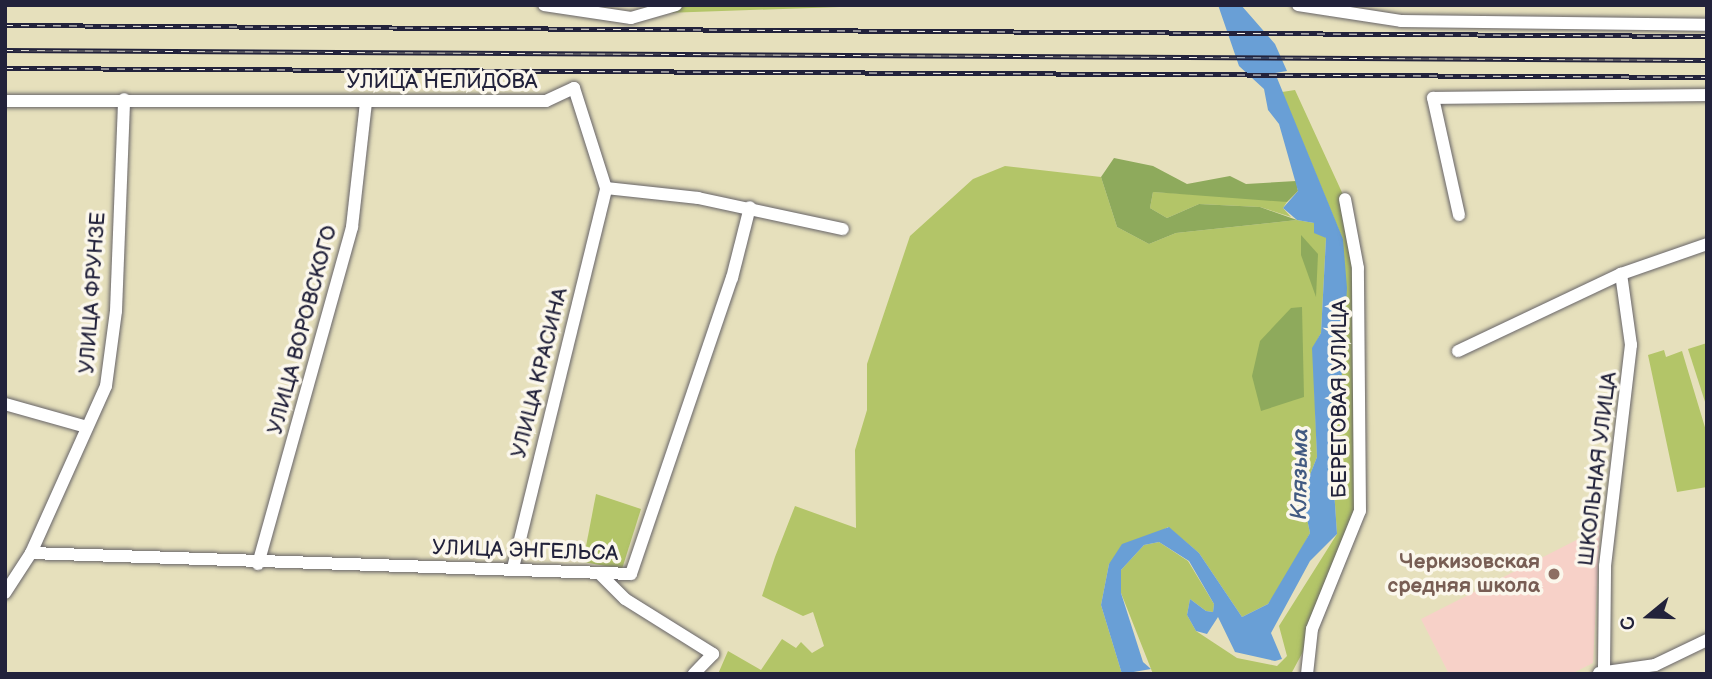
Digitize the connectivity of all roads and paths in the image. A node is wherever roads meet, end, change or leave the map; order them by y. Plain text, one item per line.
1 (544, 5) edge
2 (676, 5) edge
3 (1298, 5) edge
4 (1707, 25) edge
5 (1707, 95) edge
6 (124, 99) junction
7 (5, 101) edge
8 (366, 102) junction
9 (606, 188) junction
10 (1346, 199) dead end
11 (750, 207) junction
12 (1459, 215) dead end
13 (843, 229) dead end
14 (1707, 244) edge
15 (1621, 274) junction
16 (1458, 351) dead end
17 (5, 404) edge
18 (87, 427) junction
19 (32, 553) junction
20 (258, 564) junction
21 (513, 568) junction
22 (601, 575) junction
23 (5, 593) edge
24 (1707, 640) edge
25 (1601, 671) edge
26 (1621, 672) edge
27 (694, 674) edge
28 (1307, 674) edge

1 - 2 street
3 - 4 street
5 - 12 street
6 - 7 street, УЛИЦА НЕЛИДОВА
6 - 8 street, УЛИЦА НЕЛИДОВА
6 - 18 street, УЛИЦА ФРУНЗЕ
8 - 9 street, УЛИЦА НЕЛИДОВА
8 - 20 street, УЛИЦА ВОРОВСКОГО
9 - 11 street
9 - 21 street, УЛИЦА КРАСИНА
10 - 28 street, БЕРЕГОВАЯ УЛИЦА
11 - 13 street
11 - 22 street, УЛИЦА ЭНГЕЛЬСА
14 - 15 street
15 - 16 street
15 - 25 street, ШКОЛЬНАЯ УЛИЦА
17 - 18 street
18 - 19 street, УЛИЦА ФРУНЗЕ
19 - 20 street, УЛИЦА ЭНГЕЛЬСА
19 - 23 street, УЛИЦА ФРУНЗЕ
20 - 21 street, УЛИЦА ЭНГЕЛЬСА
21 - 22 street, УЛИЦА ЭНГЕЛЬСА
22 - 27 street
24 - 26 street
25 - 26 street

